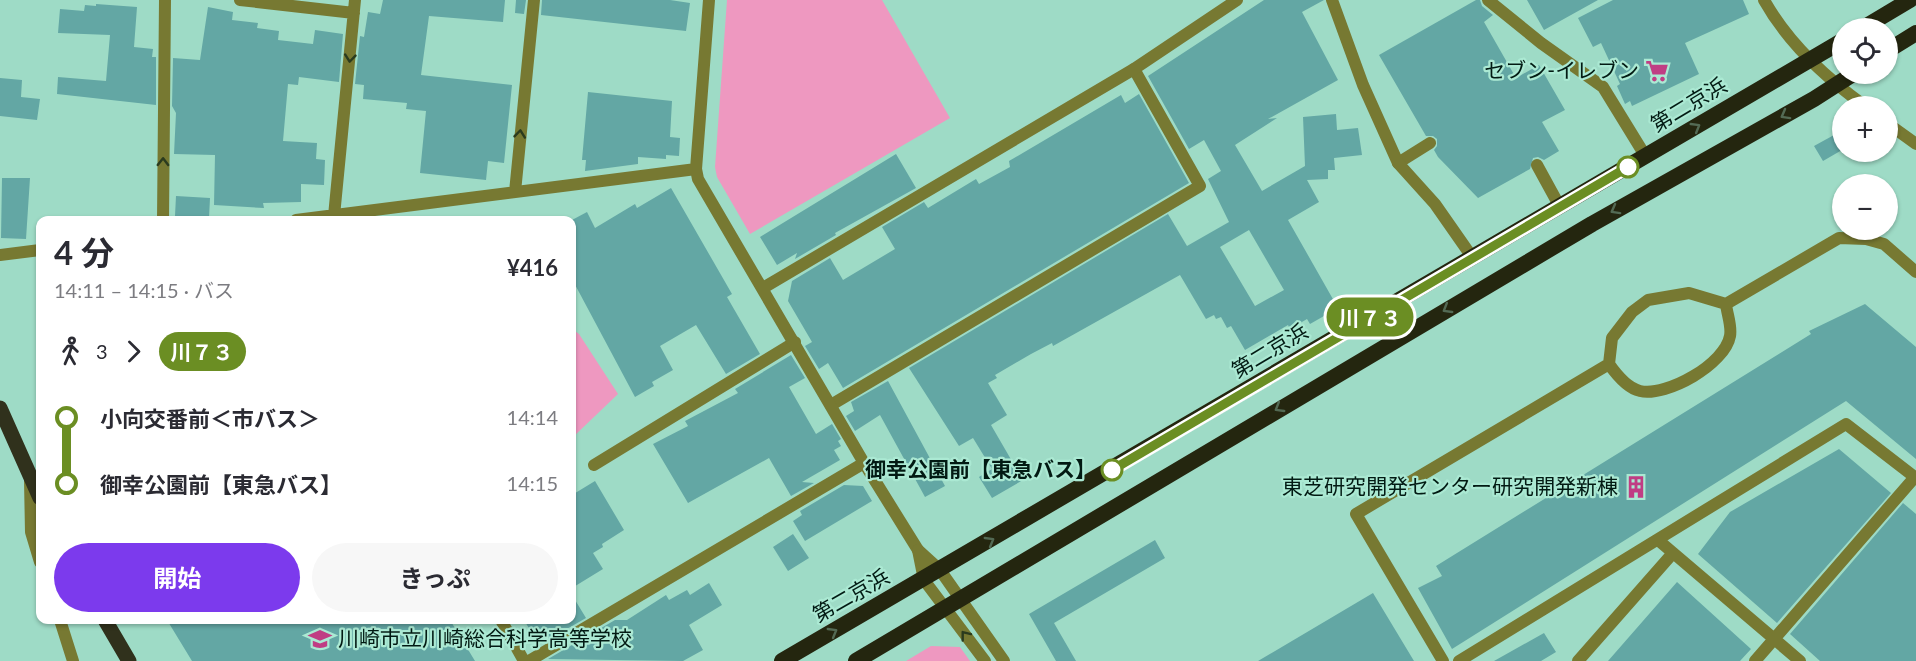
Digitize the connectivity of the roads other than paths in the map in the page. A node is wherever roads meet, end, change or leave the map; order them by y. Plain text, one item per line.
1 (165, 0) edge
2 (240, 0) edge
3 (534, 0) edge
4 (709, 0) edge
5 (1237, 0) edge
6 (1332, 0) edge
7 (1488, 0) edge
8 (1764, 0) edge
9 (1910, 0) edge
10 (355, 6) edge
11 (1880, 18) edge
12 (1916, 33) edge
13 (1898, 44) edge
14 (1832, 47) edge
15 (1810, 60) junction
16 (1134, 69) junction
17 (1839, 84) edge
18 (1836, 86) junction
19 (1850, 96) edge
20 (1898, 131) edge
21 (1430, 143) dead end
22 (1916, 144) edge
23 (1646, 157) junction
24 (1398, 162) junction
25 (1537, 165) dead end
26 (696, 169) junction
27 (515, 192) junction
28 (1560, 207) junction
29 (163, 216) edge
30 (334, 216) joint
31 (36, 250) edge
32 (0, 255) edge
33 (1472, 257) junction
34 (1916, 272) edge
35 (763, 288) junction
36 (1726, 304) junction
37 (795, 342) junction
38 (1609, 364) junction
39 (831, 405) junction
40 (0, 408) edge
41 (864, 463) junction
42 (594, 465) dead end
43 (30, 476) junction
44 (1915, 478) edge
45 (36, 489) edge
46 (1658, 540) junction
47 (36, 549) edge
48 (918, 550) junction
49 (1673, 553) junction
50 (940, 570) junction
51 (924, 580) junction
52 (960, 600) junction
53 (944, 609) junction
54 (61, 624) edge
55 (107, 624) edge
56 (503, 624) edge
57 (1774, 639) junction
58 (73, 661) edge
59 (129, 661) edge
60 (524, 661) edge
61 (529, 661) edge
62 (782, 661) edge
63 (856, 661) edge
64 (985, 661) edge
65 (1004, 661) edge
66 (1443, 661) edge
67 (1459, 661) edge
68 (1578, 661) edge
69 (1755, 661) edge
70 (1800, 661) edge

29 -> 1 street
2 - 10 street
27 -> 3 street
4 - 26 street
5 - 16 street
6 - 24 street
7 - 23 street
8 - 15 street
9 - 11 highway
10 -> 30 street
12 - 13 highway
14 - 15 highway, 第二京浜
15 - 18 street
23 -> 15 highway, 第二京浜
16 - 35 street
16 - 39 street
17 - 18 highway
18 - 19 street
18 -> 52 highway
20 - 22 street
21 - 24 street
23 - 28 highway, 第二京浜
24 - 33 street
25 - 28 street
26 - 27 street
26 - 35 street
27 - 30 street
28 - 33 highway, 第二京浜
31 - 32 street
50 -> 33 highway, 第二京浜
34 - 36 street
35 - 37 street
36 - 38 street
36 - 38 street
37 - 39 street
37 - 42 street
38 - 66 street
39 - 41 street
40 - 43 main road
41 - 48 street
41 - 61 street
43 - 45 main road
43 - 47 street
44 - 46 street
44 - 57 street
46 - 49 street
46 - 67 street
48 - 50 street
48 - 51 street
49 - 57 street
49 - 68 street
50 - 51 highway, 第二京浜
50 - 52 street
51 - 53 street
62 -> 51 highway, 第二京浜
52 - 53 highway
52 - 65 street
53 - 63 highway
64 -> 53 street
54 - 58 street
55 - 59 main road
56 - 60 street
57 - 69 street
57 - 70 street

